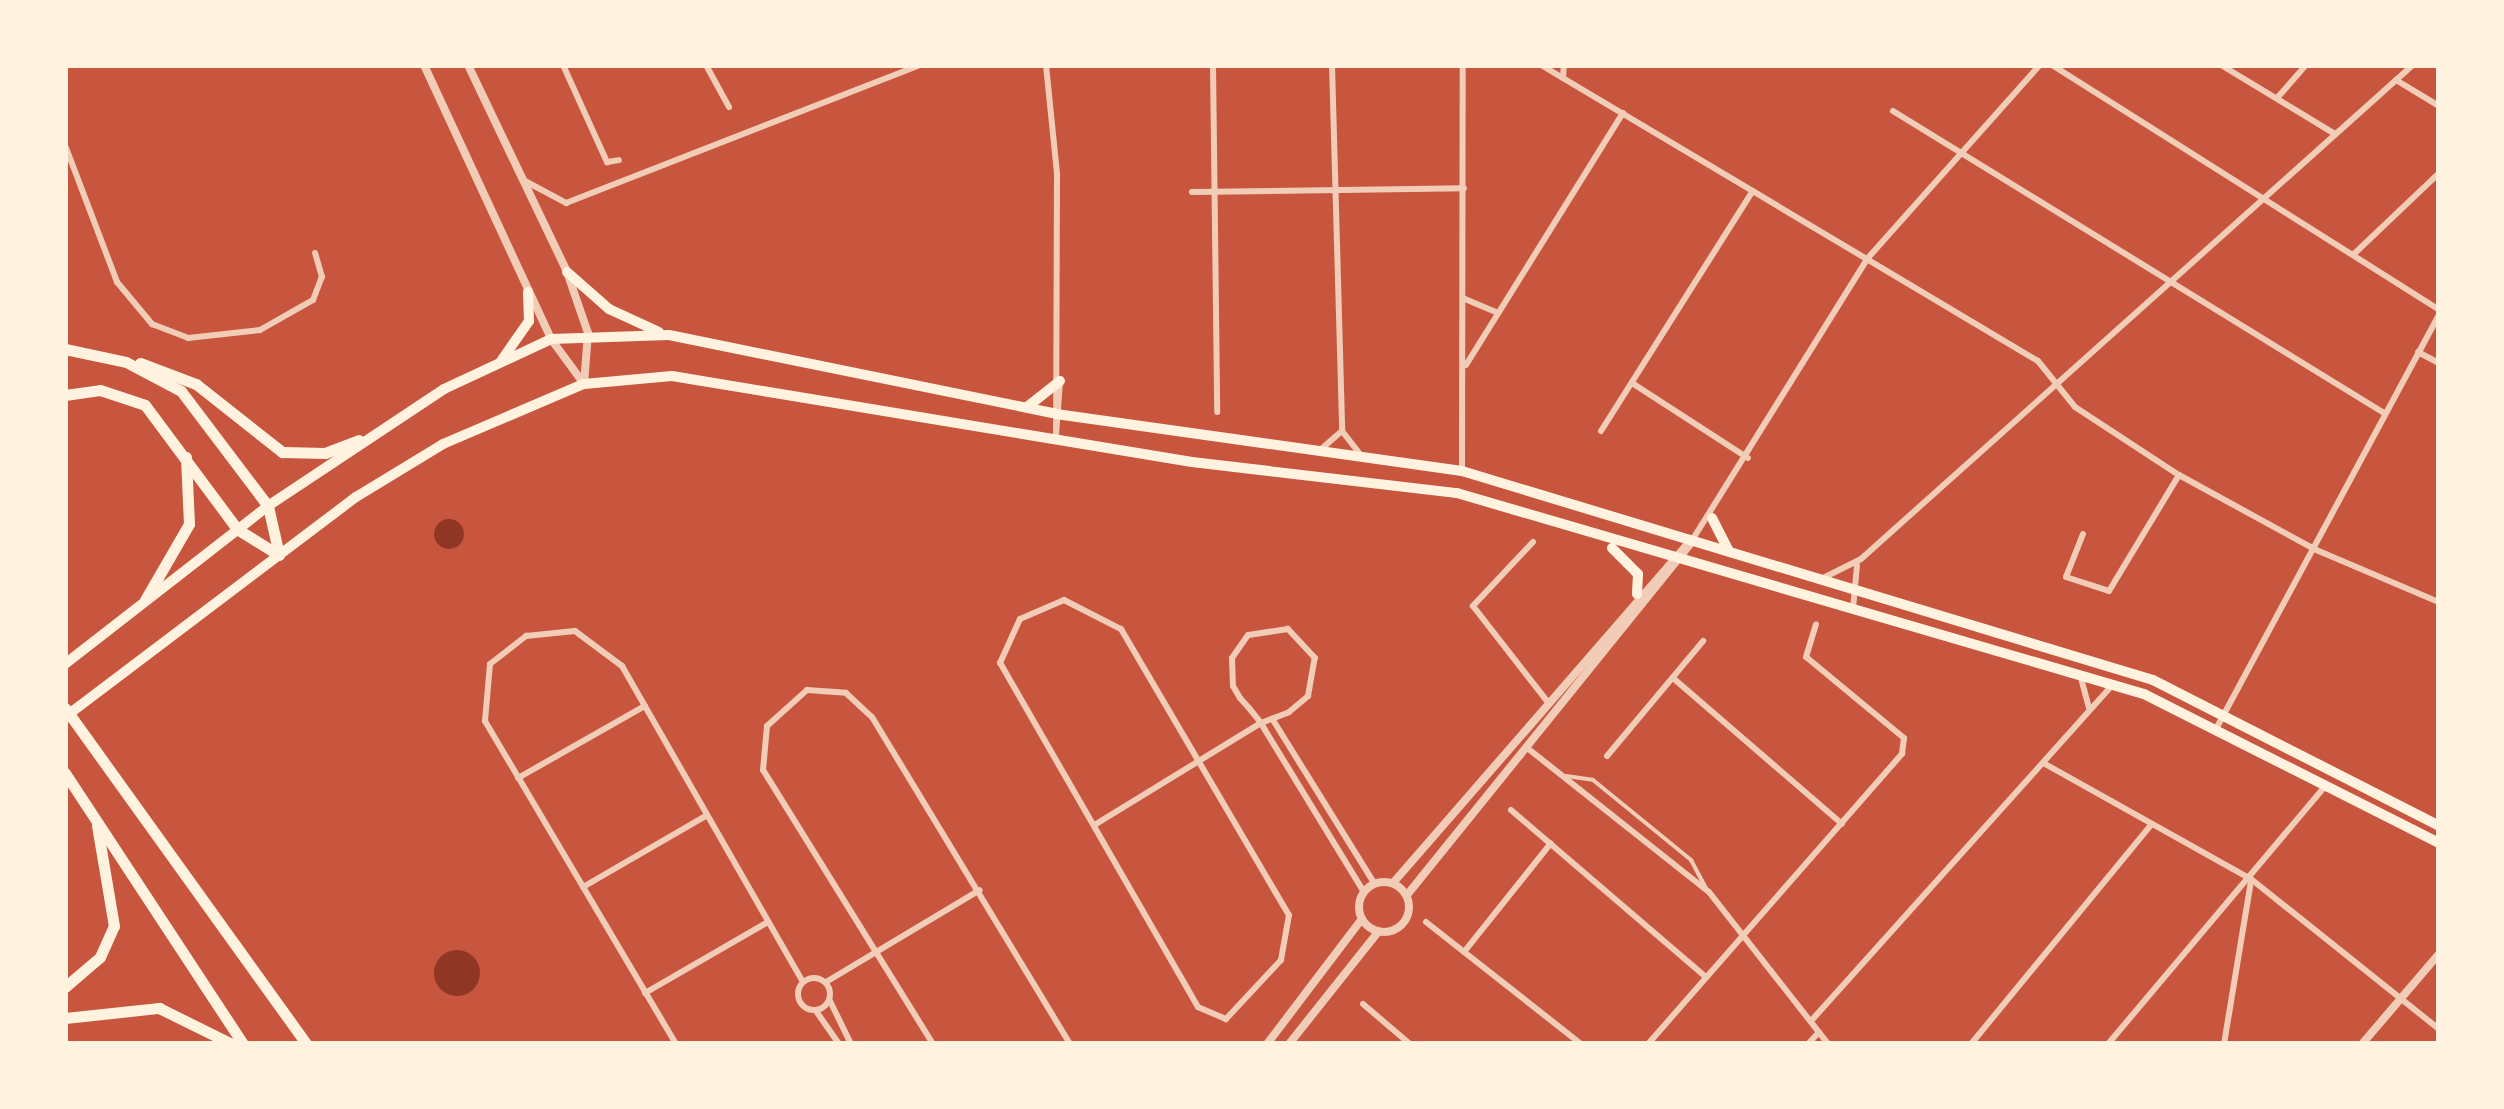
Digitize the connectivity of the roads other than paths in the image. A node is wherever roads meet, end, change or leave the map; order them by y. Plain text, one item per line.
1 (424, 65) edge
2 (468, 65) edge
3 (563, 65) edge
4 (706, 65) edge
5 (920, 65) edge
6 (1213, 65) edge
7 (1332, 65) edge
8 (1463, 65) edge
9 (1540, 65) edge
10 (1564, 65) edge
11 (2040, 65) edge
12 (2052, 65) edge
13 (2221, 65) edge
14 (2306, 65) edge
15 (2413, 65) edge
16 (1046, 66) edge
17 (1563, 78) junction
18 (2396, 80) junction
19 (2278, 96) junction
20 (729, 106) dead end
21 (2439, 106) edge
22 (1893, 111) dead end
23 (1623, 114) junction
24 (2336, 134) junction
25 (65, 146) edge
26 (1957, 156) junction
27 (619, 160) dead end
28 (2439, 173) edge
29 (520, 176) junction
30 (1337, 187) junction
31 (1464, 188) junction
32 (1214, 191) junction
33 (1753, 191) junction
34 (1192, 192) dead end
35 (2260, 203) junction
36 (315, 253) dead end
37 (2354, 254) junction
38 (1867, 259) junction
39 (566, 272) junction
40 (2170, 284) junction
41 (528, 292) junction
42 (1464, 298) junction
43 (2439, 312) edge
44 (1498, 313) junction
45 (588, 334) junction
46 (669, 335) junction
47 (551, 338) junction
48 (65, 349) edge
49 (2418, 352) junction
50 (126, 362) junction
51 (2439, 362) edge
52 (498, 364) junction
53 (1465, 366) junction
54 (1060, 378) junction
55 (1632, 383) junction
56 (584, 384) junction
57 (2057, 385) junction
58 (65, 396) edge
59 (1024, 408) junction
60 (1217, 412) dead end
61 (2384, 413) junction
62 (1060, 415) junction
63 (1342, 431) junction
64 (1601, 431) dead end
65 (359, 440) junction
66 (1056, 440) junction
67 (184, 448) junction
68 (1318, 452) junction
69 (1362, 458) junction
70 (1748, 458) junction
71 (1462, 471) junction
72 (2179, 475) junction
73 (268, 506) junction
74 (1712, 518) junction
75 (237, 528) junction
76 (2083, 534) dead end
77 (1594, 537) junction
78 (1533, 542) dead end
79 (1690, 544) junction
80 (2314, 549) junction
81 (279, 555) junction
82 (1734, 556) junction
83 (1860, 559) junction
84 (1666, 560) junction
85 (1680, 565) junction
86 (1818, 579) junction
87 (1848, 588) junction
88 (1637, 594) junction
89 (145, 600) junction
90 (2439, 602) edge
91 (1855, 612) junction
92 (1816, 625) dead end
93 (1703, 641) dead end
94 (65, 664) edge
95 (2078, 674) junction
96 (1673, 678) junction
97 (2113, 684) junction
98 (1547, 701) junction
99 (65, 705) edge
100 (646, 706) junction
101 (2089, 709) junction
102 (2223, 715) junction
103 (65, 718) edge
104 (1273, 720) junction
105 (1261, 723) junction
106 (2216, 730) junction
107 (1526, 747) junction
108 (1608, 756) dead end
109 (1199, 761) junction
110 (2045, 764) junction
111 (65, 773) edge
112 (1559, 775) junction
113 (518, 778) junction
114 (2325, 786) junction
115 (90, 807) junction
116 (1511, 810) dead end
117 (707, 814) junction
118 (1096, 824) junction
119 (1842, 824) junction
120 (2151, 825) junction
121 (2439, 826) edge
122 (1551, 843) junction
123 (2439, 843) edge
124 (2252, 880) junction
125 (1393, 883) junction
126 (1374, 884) junction
127 (583, 887) junction
128 (980, 890) junction
129 (1364, 892) junction
130 (1709, 892) junction
131 (1407, 896) junction
132 (1362, 919) junction
133 (768, 922) junction
134 (1426, 922) dead end
135 (1379, 931) junction
136 (1744, 934) junction
137 (877, 952) junction
138 (1464, 952) junction
139 (2439, 954) edge
140 (1706, 978) junction
141 (803, 982) junction
142 (826, 982) junction
143 (65, 987) edge
144 (646, 993) junction
145 (830, 1000) junction
146 (2400, 1000) junction
147 (1363, 1004) dead end
148 (815, 1010) junction
149 (65, 1018) edge
150 (1811, 1022) junction
151 (2439, 1030) edge
152 (1818, 1032) junction
153 (1399, 1041) edge
154 (232, 1044) edge
155 (244, 1044) edge
156 (306, 1044) edge
157 (676, 1044) edge
158 (839, 1044) edge
159 (852, 1044) edge
160 (932, 1044) edge
161 (1070, 1044) edge
162 (1267, 1044) edge
163 (1288, 1044) edge
164 (1410, 1044) edge
165 (1581, 1044) edge
166 (1648, 1044) edge
167 (1808, 1044) edge
168 (1828, 1044) edge
169 (1971, 1044) edge
170 (2108, 1044) edge
171 (2224, 1044) edge
172 (2362, 1044) edge

1 - 41 street
2 - 29 street
3 - 27 street
4 - 20 street
5 - 29 street
6 - 32 street
7 - 30 street
8 - 31 street
9 - 17 street
10 - 17 street
11 - 26 street
12 - 35 street
13 - 19 street
14 - 19 street
15 - 18 street
16 - 54 street
17 - 23 street
18 - 21 street
18 - 24 street
19 - 24 street
22 - 26 street
23 - 33 street
23 - 44 street
24 - 35 street
25 - 36 street
26 - 38 street
26 - 40 street
28 - 37 street
29 - 39 street
30 - 31 street
30 - 32 street
30 - 63 street
31 - 42 street
32 - 34 street
32 - 60 street
33 - 38 street
33 - 55 street
35 - 37 street
35 - 40 street
37 - 43 street
38 - 57 street
38 - 70 street
39 - 45 street
39 - 46 main road
40 - 57 street
40 - 61 street
41 - 47 street
41 - 52 main road
42 - 44 street
42 - 53 street
43 - 49 street
44 - 53 street
45 - 46 main road
45 - 47 main road
45 - 56 street
46 - 59 main road
47 - 52 main road
47 - 56 street
48 - 50 highway
49 - 51 street
49 - 61 street
50 - 65 highway
50 - 73 highway
52 - 65 main road
53 - 71 street
54 - 59 main road
54 - 62 street
55 - 64 street
55 - 70 street
56 - 66 main road
56 - 81 main road
57 - 72 street
57 - 83 street
58 - 67 highway
59 - 62 main road
61 - 80 street
62 - 66 street
62 - 68 main road
63 - 68 street
63 - 69 street
65 - 73 main road
66 - 77 main road
67 - 75 highway
67 - 89 highway
68 - 69 main road
69 - 71 main road
70 - 74 street
71 - 79 main road
72 - 76 street
72 - 80 street
73 - 75 main road
73 - 81 highway
74 - 79 street
74 - 82 main road
75 - 81 highway
75 - 89 main road
77 - 84 main road
77 - 88 main road
78 - 98 street
79 - 82 main road
79 - 84 street
79 - 85 street
80 - 90 street
80 - 102 street
81 - 103 main road
82 - 86 main road
83 - 86 street
83 - 87 street
84 - 85 main road
84 - 88 street
85 - 91 main road
85 - 107 street
86 - 87 main road
87 - 91 street
87 - 102 main road
88 - 98 street
89 - 94 main road
91 - 95 main road
92 - 119 street
93 - 96 street
95 - 97 main road
95 - 101 street
96 - 108 street
96 - 119 street
97 - 101 street
97 - 106 main road
98 - 125 street
99 - 156 highway
100 - 113 street
100 - 113 street
100 - 117 street
101 - 110 street
102 - 106 street
102 - 121 main road
104 - 105 street
104 - 105 street
104 - 126 street
105 - 109 street
105 - 129 street
106 - 114 main road
107 - 112 street
107 - 131 street
109 - 118 street
109 - 118 street
109 - 118 street
110 - 120 street
110 - 150 street
111 - 115 highway
112 - 130 street
112 - 130 lane
113 - 127 street
114 - 123 main road
114 - 124 street
115 - 143 highway
115 - 155 highway
116 - 122 street
117 - 127 street
117 - 133 street
119 - 136 street
120 - 124 street
120 - 169 street
122 - 138 street
122 - 140 street
124 - 146 street
124 - 170 street
124 - 171 street
125 - 126 street
125 - 131 street
126 - 129 street
127 - 144 street
128 - 137 street
128 - 137 street
128 - 161 street
129 - 132 street
130 - 136 street
131 - 135 street
132 - 135 street
132 - 162 street
133 - 141 street
133 - 144 street
134 - 138 street
135 - 163 street
136 - 140 street
136 - 150 street
137 - 142 street
137 - 160 street
138 - 165 street
139 - 146 street
140 - 166 street
141 - 142 street
141 - 148 street
142 - 145 street
144 - 157 street
145 - 148 street
145 - 159 street
146 - 151 street
146 - 172 street
147 - 153 street
148 - 158 street
149 - 154 highway
150 - 152 street
152 - 167 street
152 - 168 street
153 - 164 street

